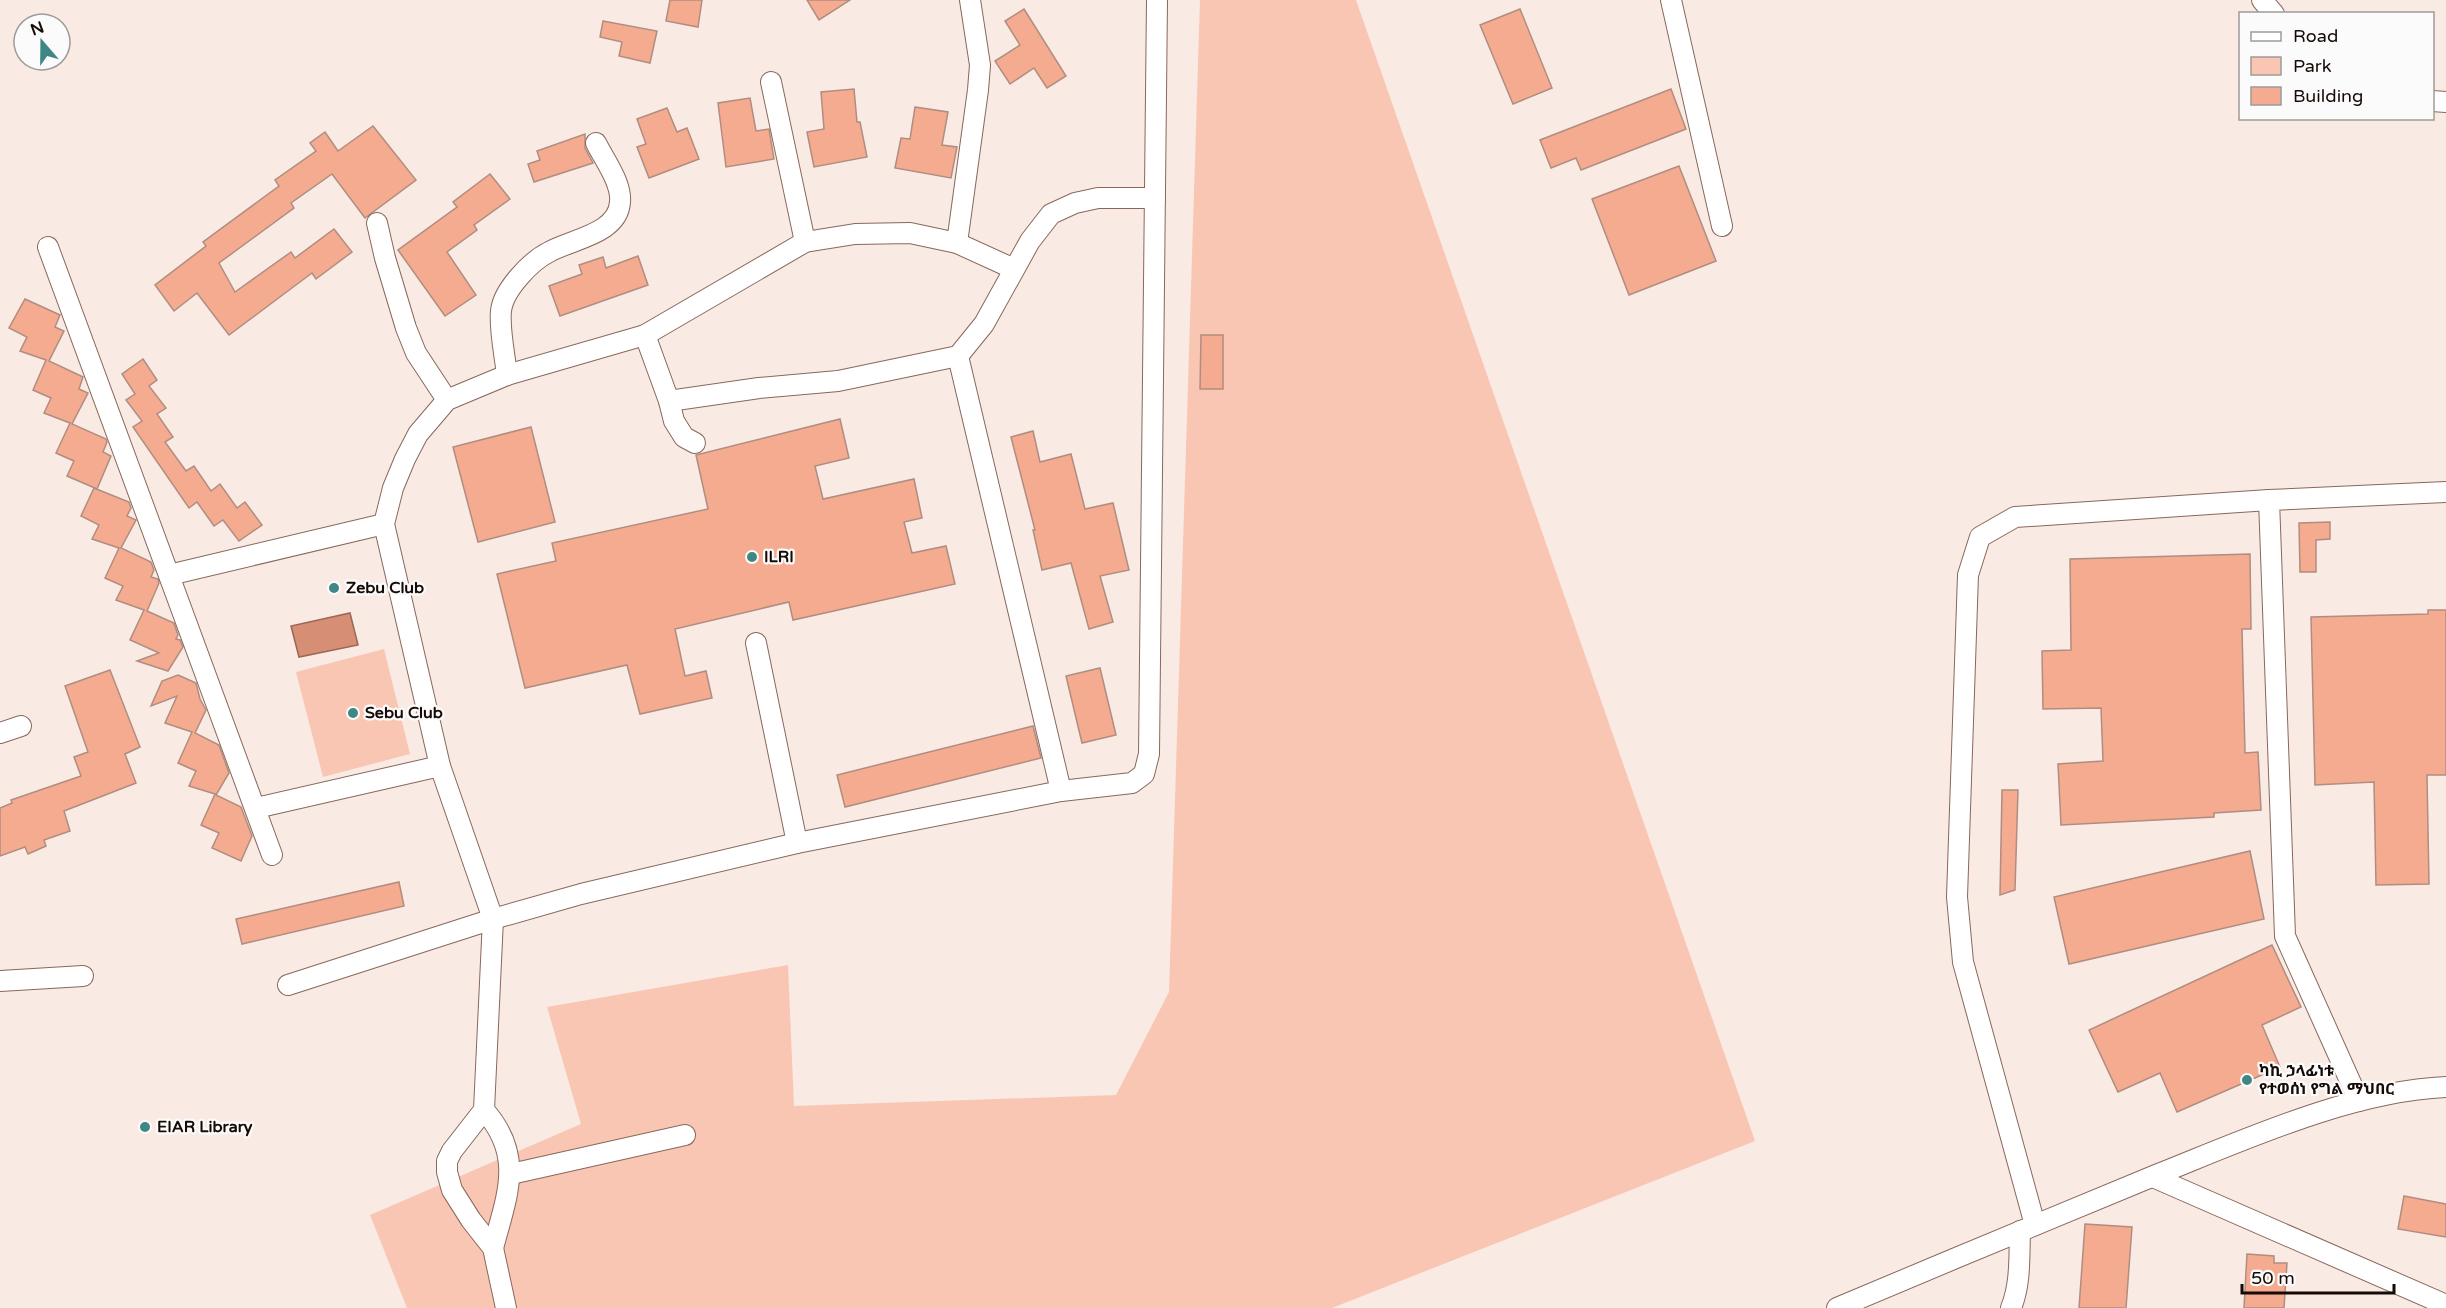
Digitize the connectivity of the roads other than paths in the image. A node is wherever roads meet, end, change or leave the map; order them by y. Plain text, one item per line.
1 (970, 0) edge
2 (1157, 0) edge
3 (1671, 0) edge
4 (2262, 0) edge
5 (2272, 12) edge
6 (771, 82) dead end
7 (596, 143) dead end
8 (1155, 198) junction
9 (376, 223) dead end
10 (1722, 226) dead end
11 (805, 242) junction
12 (957, 243) junction
13 (48, 247) dead end
14 (1014, 269) junction
15 (645, 335) junction
16 (958, 356) junction
17 (507, 375) junction
18 (447, 400) junction
19 (669, 400) junction
20 (695, 443) dead end
21 (2446, 492) edge
22 (2270, 500) junction
23 (384, 524) junction
24 (169, 575) junction
25 (756, 644) dead end
26 (21, 726) dead end
27 (0, 732) edge
28 (440, 766) junction
29 (1061, 791) junction
30 (256, 808) junction
31 (797, 843) junction
32 (272, 855) dead end
33 (493, 919) junction
34 (83, 976) dead end
35 (0, 981) edge
36 (288, 985) dead end
37 (2446, 1087) edge
38 (2359, 1101) junction
39 (484, 1110) junction
40 (685, 1135) dead end
41 (511, 1174) junction
42 (2154, 1177) junction
43 (2027, 1228) junction
44 (493, 1248) junction
45 (2411, 1300) edge
46 (2446, 1305) edge
47 (506, 1308) edge
48 (1837, 1308) edge
49 (2011, 1308) edge

1 - 12 street
2 - 8 street
3 - 10 street
4 - 5 street
6 - 11 street
7 - 17 street
8 - 14 street
8 - 29 street
9 - 18 street
11 - 12 street
11 - 15 street
12 - 14 street
13 - 24 street
14 - 16 street
15 - 17 street
15 - 19 street
16 - 19 street
16 - 29 street
17 - 18 street
18 - 23 street
19 - 20 street
21 - 22 street
22 - 38 street
22 - 43 street
23 - 24 street
23 - 28 street
24 - 30 street
25 - 31 street
26 - 27 street
28 - 30 street
28 - 33 street
29 - 31 street
30 - 32 street
31 - 33 street
33 - 36 street
33 - 39 street
34 - 35 street
37 - 38 street
38 - 42 street
39 - 41 street
39 - 44 street
40 - 41 street
41 - 44 street
42 - 43 street
42 - 45 street
43 - 48 street
43 - 49 street
44 - 47 street
45 - 46 street

